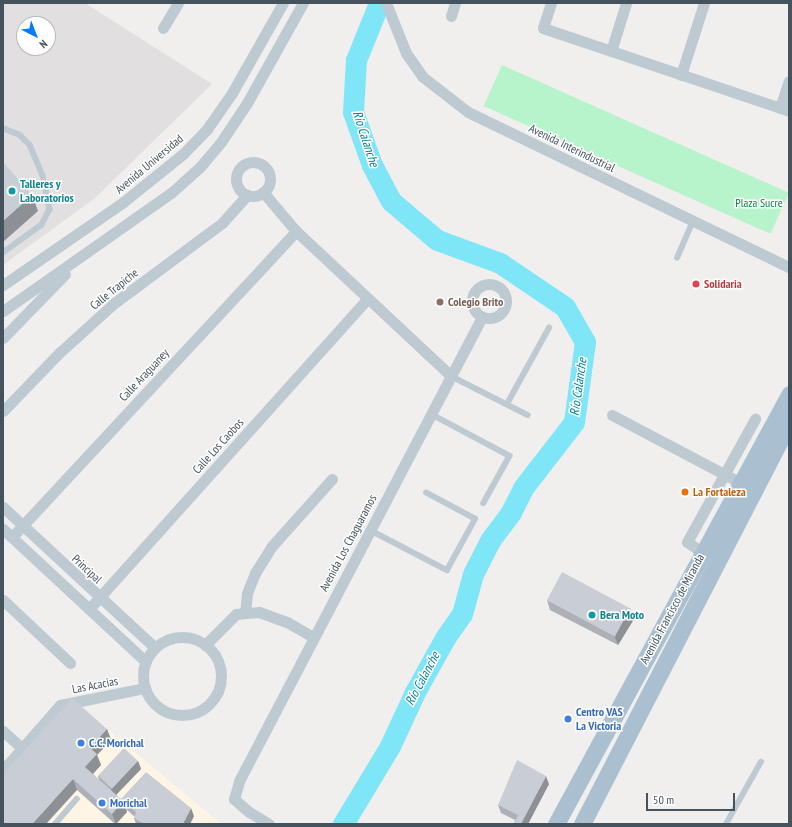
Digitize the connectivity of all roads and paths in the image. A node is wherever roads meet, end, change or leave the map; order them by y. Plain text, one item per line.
1 (178, 3) edge
2 (282, 3) edge
3 (303, 3) edge
4 (455, 3) edge
5 (551, 3) edge
6 (626, 3) edge
7 (704, 3) edge
8 (385, 4) edge
9 (451, 16) dead end
10 (163, 28) dead end
11 (611, 51) junction
12 (681, 75) junction
13 (789, 81) edge
14 (784, 110) edge
15 (3, 128) edge
16 (263, 192) junction
17 (247, 195) junction
18 (693, 221) junction
19 (296, 231) junction
20 (3, 253) edge
21 (83, 255) junction
22 (677, 258) dead end
23 (789, 267) edge
24 (3, 285) edge
25 (367, 299) junction
26 (3, 311) edge
27 (482, 317) dead end
28 (548, 328) dead end
29 (3, 338) edge
30 (451, 376) junction
31 (789, 394) edge
32 (507, 404) junction
33 (3, 411) edge
34 (431, 414) junction
35 (528, 415) dead end
36 (612, 415) dead end
37 (755, 419) dead end
38 (789, 423) edge
39 (724, 474) junction
40 (332, 479) dead end
41 (741, 483) junction
42 (426, 493) dead end
43 (484, 503) dead end
44 (3, 507) edge
45 (22, 526) junction
46 (370, 530) junction
47 (6, 533) edge
48 (703, 553) junction
49 (99, 598) junction
50 (3, 600) edge
51 (89, 609) junction
52 (245, 613) junction
53 (313, 637) junction
54 (205, 645) junction
55 (155, 648) junction
56 (146, 662) junction
57 (70, 663) dead end
58 (145, 688) junction
59 (3, 731) edge
60 (22, 748) junction
61 (761, 762) dead end
62 (3, 770) edge
63 (77, 800) dead end
64 (561, 822) edge
65 (55, 824) edge
66 (269, 824) edge
67 (582, 824) edge
68 (726, 824) edge

1 - 10 street
2 - 24 street, Avenida Universidad
3 - 21 street
4 - 9 street
5 - 11 street
6 - 11 street
7 - 12 street
8 - 18 street, Avenida Interindustrial
11 - 12 street
12 - 14 street
13 - 14 street
15 - 20 lane
16 - 17 street
16 - 17 street
16 - 19 street
17 - 33 street, Calle Trapiche
18 - 22 lane
18 - 23 street, Avenida Interindustrial
19 - 25 street
19 - 45 street, Calle Araguaney
21 - 26 street
21 - 29 street
25 - 30 street
25 - 49 street, Calle Los Caobos
27 - 30 street, Avenida Los Chaguaramos
28 - 32 lane
30 - 32 lane
30 - 34 street, Avenida Los Chaguaramos
31 - 41 main road, Avenida Francisco de Miranda
32 - 35 lane
34 - 43 lane
34 - 46 street, Avenida Los Chaguaramos
36 - 39 street
37 - 39 street
38 - 67 main road, Avenida Francisco de Miranda
39 - 41 street
39 - 48 street
40 - 52 street
41 - 48 main road, Avenida Francisco de Miranda
42 - 46 lane
44 - 45 street, Principal
45 - 47 street, Calle Araguaney
45 - 49 street, Principal
46 - 53 street, Avenida Los Chaguaramos
47 - 51 street
48 - 64 main road, Avenida Francisco de Miranda
49 - 51 street, Calle Los Caobos
49 - 55 street, Principal
50 - 57 street
51 - 56 street
52 - 53 street
52 - 54 street
53 - 66 street, Avenida Los Chaguaramos
54 - 55 street
54 - 58 street
55 - 56 street
56 - 58 street
58 - 60 street, Las Acacias
59 - 60 street
60 - 62 street, Las Acacias
61 - 68 lane
63 - 65 lane

